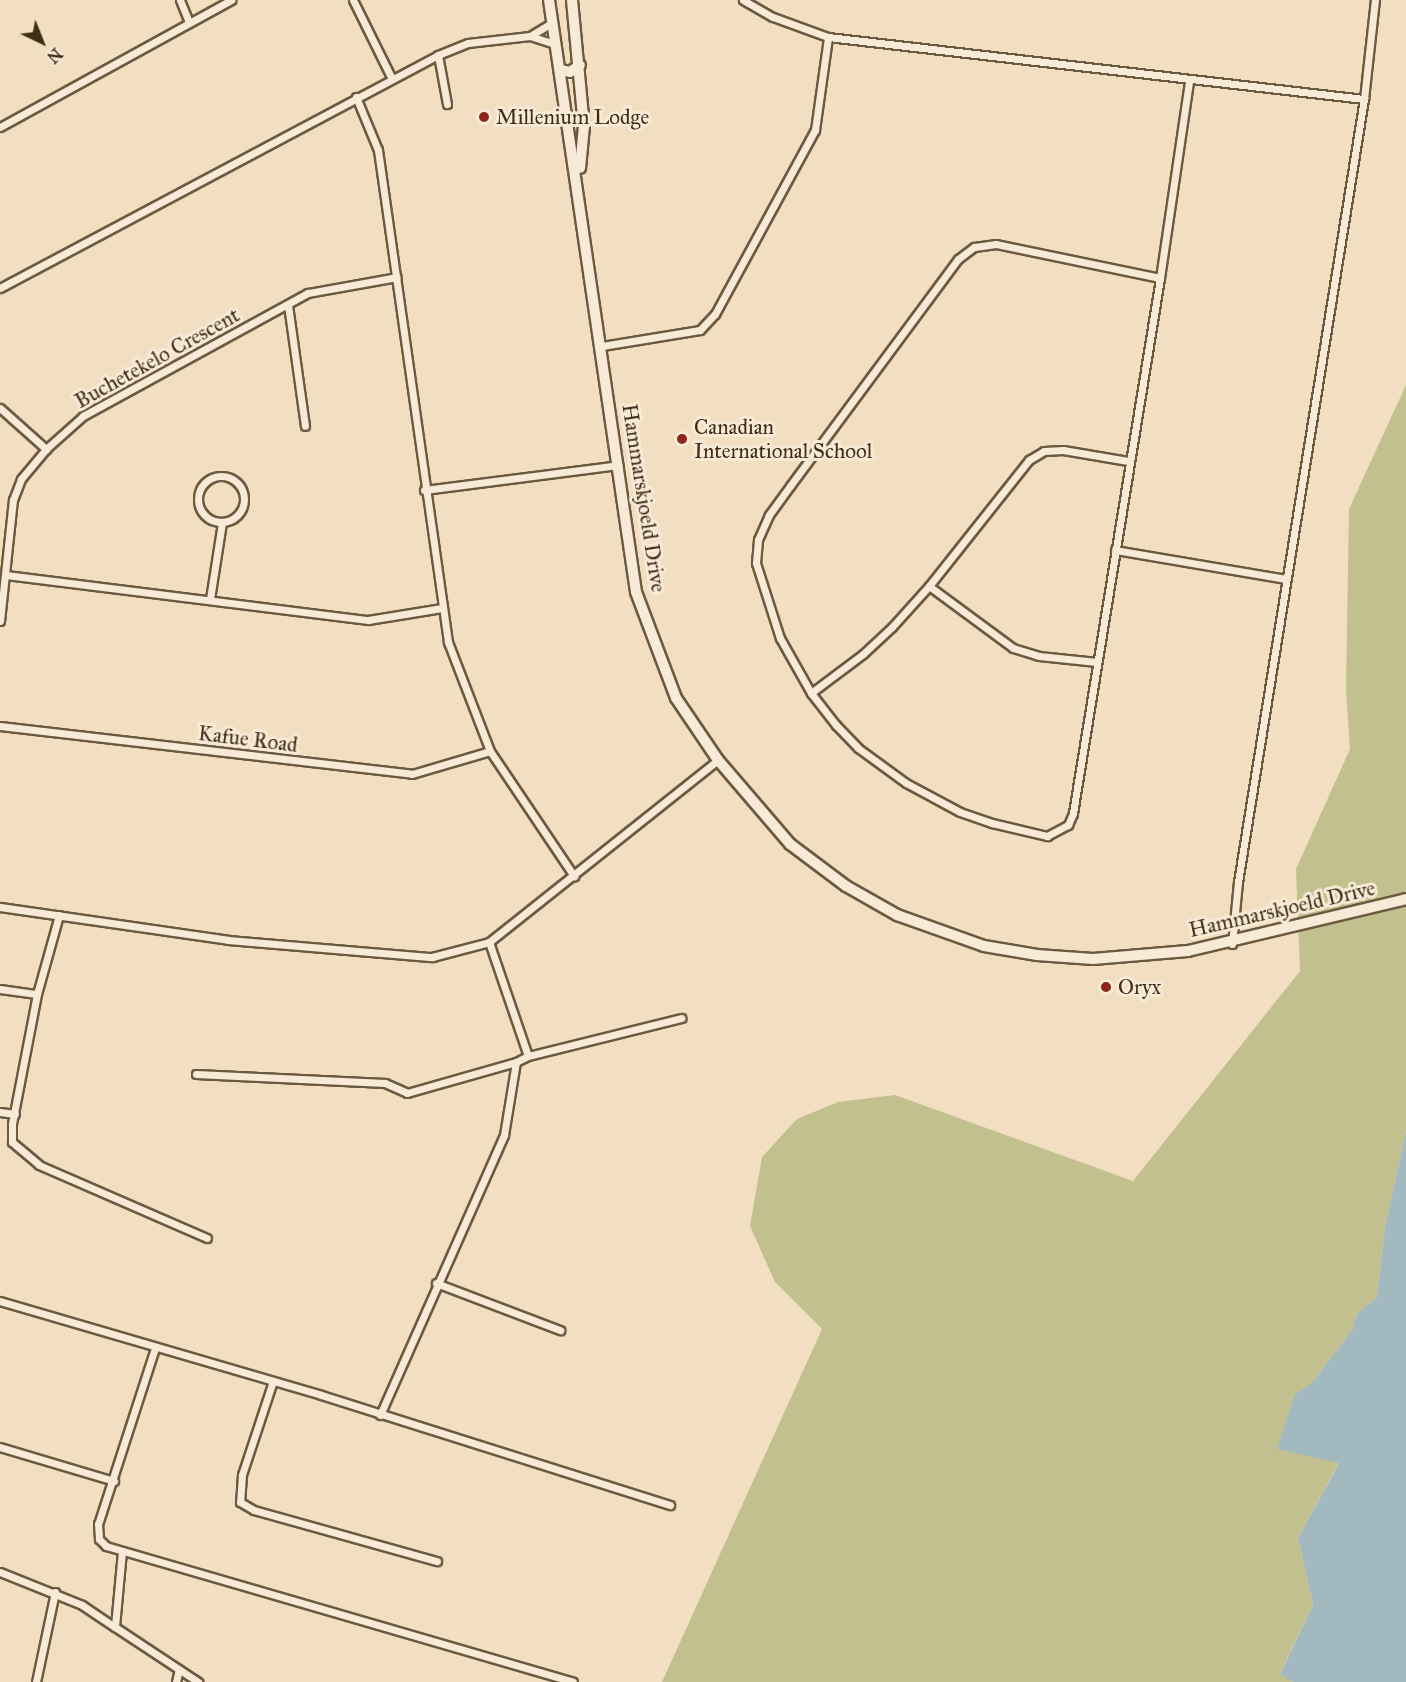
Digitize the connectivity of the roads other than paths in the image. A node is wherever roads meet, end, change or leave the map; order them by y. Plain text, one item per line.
1 (180, 0) edge
2 (231, 0) edge
3 (352, 0) edge
4 (549, 0) edge
5 (572, 0) edge
6 (744, 0) edge
7 (1375, 0) edge
8 (189, 22) junction
9 (552, 23) junction
10 (530, 36) junction
11 (828, 37) junction
12 (555, 44) junction
13 (438, 55) junction
14 (580, 65) junction
15 (560, 70) junction
16 (391, 77) junction
17 (1189, 81) junction
18 (356, 97) junction
19 (1364, 99) junction
20 (447, 104) dead end
21 (0, 127) edge
22 (578, 183) junction
23 (397, 277) junction
24 (1160, 278) junction
25 (0, 288) edge
26 (288, 305) junction
27 (602, 345) junction
28 (0, 408) edge
29 (304, 426) dead end
30 (46, 448) junction
31 (1128, 461) junction
32 (618, 465) junction
33 (424, 490) junction
34 (222, 522) junction
35 (1116, 550) junction
36 (6, 575) junction
37 (1286, 579) junction
38 (929, 586) junction
39 (210, 599) junction
40 (442, 608) junction
41 (0, 621) edge
42 (1097, 662) junction
43 (811, 693) junction
44 (0, 726) edge
45 (490, 751) junction
46 (718, 760) junction
47 (574, 876) junction
48 (1406, 899) edge
49 (0, 907) edge
50 (59, 915) junction
51 (489, 942) junction
52 (1232, 944) junction
53 (0, 989) edge
54 (38, 994) junction
55 (681, 1018) dead end
56 (528, 1056) junction
57 (516, 1062) junction
58 (196, 1074) dead end
59 (0, 1112) edge
60 (15, 1114) junction
61 (207, 1238) dead end
62 (436, 1283) junction
63 (0, 1301) edge
64 (560, 1330) dead end
65 (155, 1348) junction
66 (273, 1381) junction
67 (380, 1415) junction
68 (0, 1447) edge
69 (114, 1481) junction
70 (670, 1505) dead end
71 (122, 1551) junction
72 (437, 1561) dead end
73 (0, 1572) edge
74 (55, 1592) junction
75 (115, 1627) junction
76 (179, 1669) junction
77 (36, 1682) edge
78 (176, 1682) edge
79 (198, 1682) edge
80 (573, 1682) edge

1 - 8 street
2 - 8 street
3 - 16 street
4 - 9 main road, Hammarskjoeld Drive
5 - 14 main road, Hammarskjoeld Drive
6 - 11 street
7 - 19 street
8 - 21 street
9 - 10 street
9 - 12 main road, Hammarskjoeld Drive
10 - 12 street
10 - 13 street
11 - 17 street
11 - 27 street
12 - 15 main road, Hammarskjoeld Drive
13 - 16 street
13 - 20 street
14 - 15 main road
14 - 22 main road, Hammarskjoeld Drive
15 - 22 main road, Hammarskjoeld Drive
16 - 18 street
17 - 19 street
17 - 24 street
18 - 23 street
18 - 25 street
19 - 37 street
22 - 27 main road, Hammarskjoeld Drive
23 - 26 street, Buchetekelo Crescent
23 - 33 street
24 - 31 street
24 - 43 street
26 - 29 street
26 - 30 street, Buchetekelo Crescent
27 - 32 main road, Hammarskjoeld Drive
28 - 30 street
30 - 36 street, Buchetekelo Crescent
31 - 35 street
31 - 38 street
32 - 33 street
32 - 46 main road, Hammarskjoeld Drive
33 - 40 street
34 - 34 street
34 - 39 street
35 - 37 street
35 - 42 street
36 - 39 street
36 - 41 street, Buchetekelo Crescent
37 - 52 street
38 - 42 street
38 - 43 street
39 - 40 street
40 - 45 street
42 - 43 street
44 - 45 street, Kafue Road
45 - 47 street
46 - 47 street
46 - 52 main road, Hammarskjoeld Drive
47 - 51 street
48 - 52 main road, Hammarskjoeld Drive
49 - 50 street
50 - 51 street
50 - 54 street
51 - 56 street
53 - 54 street
54 - 60 street
55 - 56 street
56 - 57 street
57 - 58 street
57 - 62 street
59 - 60 street
60 - 61 street
62 - 64 street
62 - 67 street
63 - 65 street
65 - 66 street
65 - 69 street
66 - 67 street
66 - 72 street
67 - 70 street
68 - 69 street
69 - 71 street
71 - 75 street
71 - 80 street
73 - 74 street
74 - 75 street
74 - 77 street
75 - 76 street
76 - 78 street
76 - 79 street

